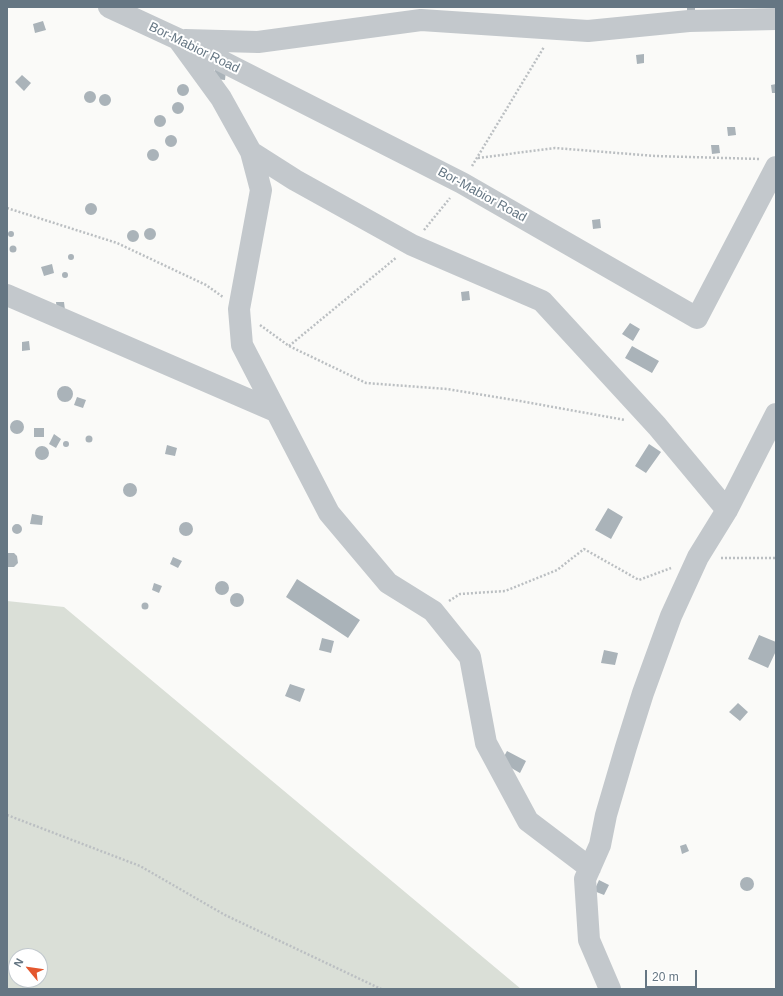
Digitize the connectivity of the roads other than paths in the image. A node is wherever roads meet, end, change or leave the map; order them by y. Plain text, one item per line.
1 (110, 7) edge
2 (776, 19) edge
3 (178, 39) junction
4 (251, 152) junction
5 (768, 163) edge
6 (7, 295) edge
7 (276, 411) junction
8 (776, 414) edge
9 (728, 510) junction
10 (590, 868) junction
11 (610, 989) edge

1 - 3 street, Bor-Mabior Road
2 - 3 street
3 - 4 street
3 - 5 street, Bor-Mabior Road
4 - 7 street
4 - 9 street
6 - 7 street
7 - 10 street
8 - 9 street
9 - 10 street
10 - 11 street

